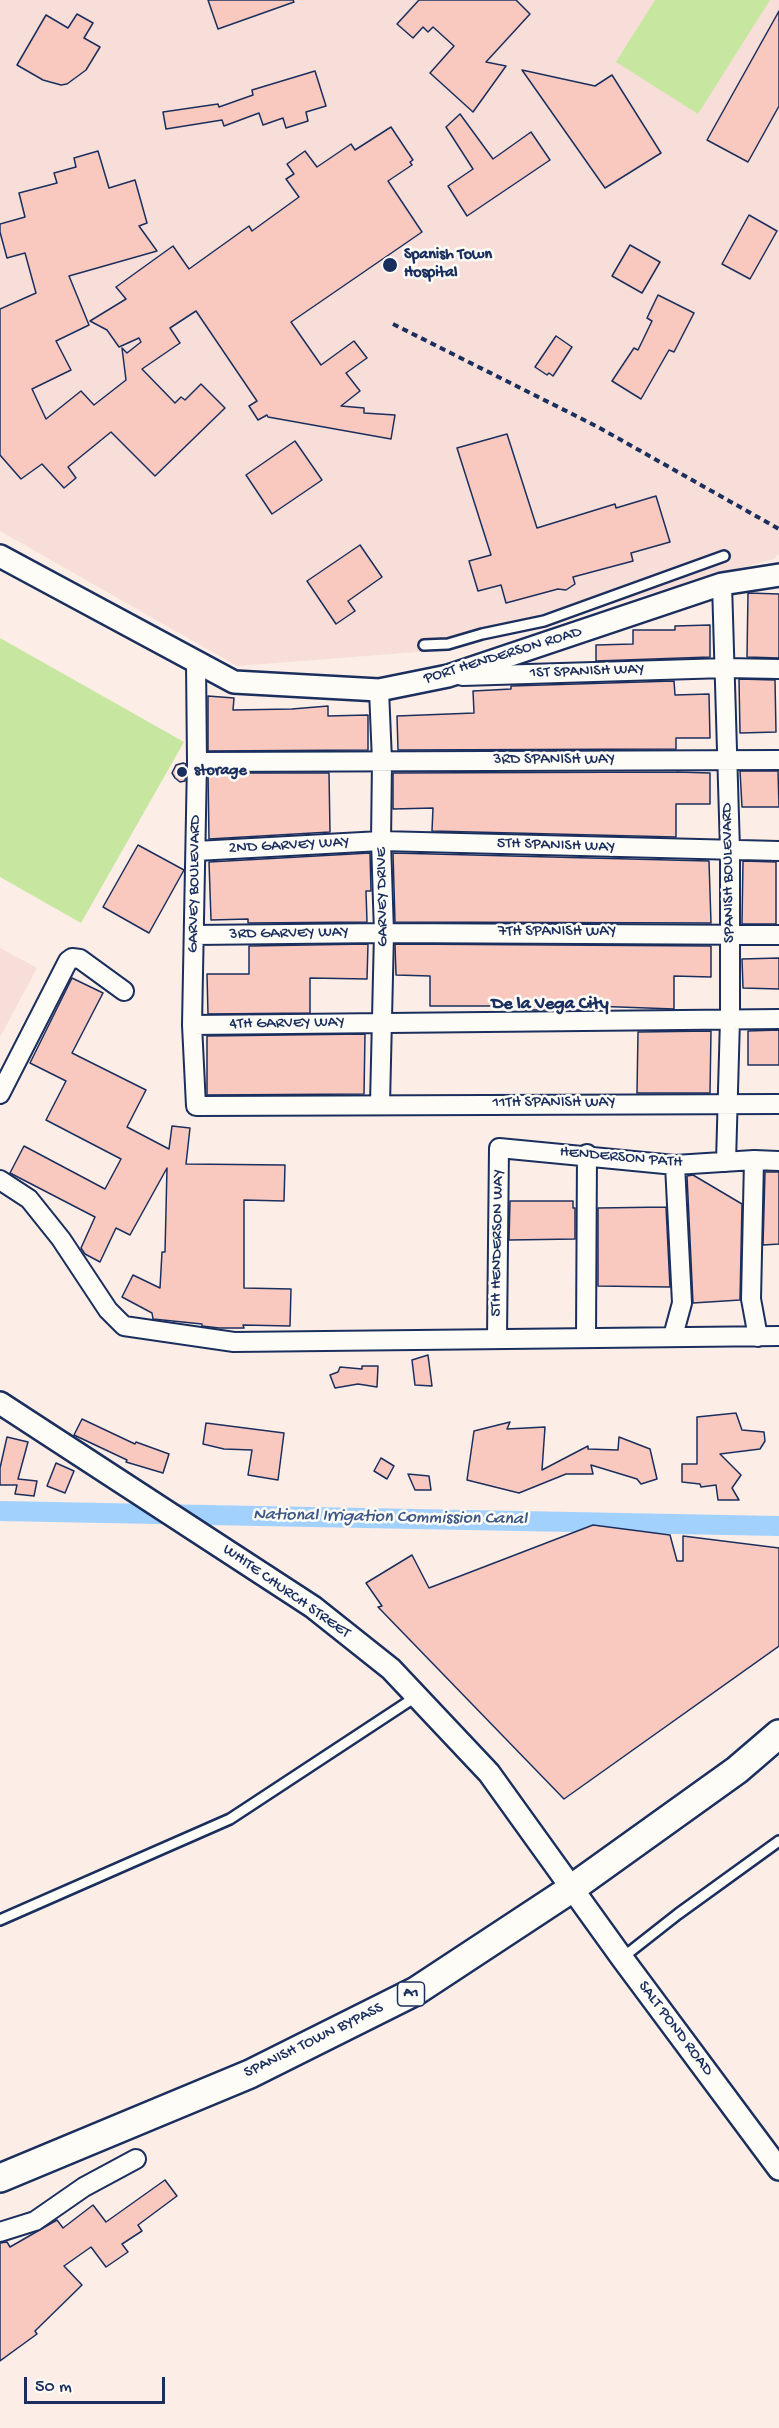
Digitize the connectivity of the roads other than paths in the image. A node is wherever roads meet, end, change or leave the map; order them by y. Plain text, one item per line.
1 (0, 556) edge
2 (724, 556) dead end
3 (779, 575) edge
4 (722, 584) junction
5 (423, 645) dead end
6 (196, 662) junction
7 (726, 668) junction
8 (779, 669) edge
9 (448, 676) junction
10 (379, 690) junction
11 (726, 760) junction
12 (779, 760) edge
13 (382, 761) junction
14 (198, 762) junction
15 (381, 841) junction
16 (730, 850) junction
17 (196, 851) junction
18 (779, 851) edge
19 (384, 933) junction
20 (730, 934) junction
21 (194, 935) junction
22 (779, 935) edge
23 (124, 991) dead end
24 (730, 1018) junction
25 (779, 1019) edge
26 (383, 1023) junction
27 (192, 1025) junction
28 (0, 1094) edge
29 (380, 1104) junction
30 (727, 1104) junction
31 (779, 1104) edge
32 (196, 1106) joint
33 (499, 1148) joint
34 (586, 1155) junction
35 (754, 1160) junction
36 (779, 1161) edge
37 (726, 1162) junction
38 (675, 1165) junction
39 (0, 1180) edge
40 (673, 1336) junction
41 (758, 1336) junction
42 (779, 1336) edge
43 (497, 1338) junction
44 (586, 1338) junction
45 (0, 1403) edge
46 (417, 1696) junction
47 (779, 1734) edge
48 (779, 1841) edge
49 (571, 1888) junction
50 (0, 1920) edge
51 (622, 1958) junction
52 (136, 2159) dead end
53 (779, 2169) edge
54 (0, 2178) edge
55 (0, 2232) edge

1 - 6 street, PORT HENDERSON ROAD
2 - 5 lane
3 - 4 street, PORT HENDERSON ROAD
4 - 7 street, SPANISH BOULEVARD
4 - 9 street, PORT HENDERSON ROAD
6 - 10 street, PORT HENDERSON ROAD
6 - 14 street, GARVEY BOULEVARD
7 - 8 street, 1ST SPANISH WAY
7 - 9 street, 1ST SPANISH WAY
7 - 11 street, SPANISH BOULEVARD
9 - 10 street, PORT HENDERSON ROAD
10 - 13 street, GARVEY DRIVE
11 - 12 street, 3RD SPANISH WAY
11 - 13 street, 3RD SPANISH WAY
11 - 16 street, SPANISH BOULEVARD
13 - 14 street, 3RD SPANISH WAY
13 - 15 street, GARVEY DRIVE
14 - 17 street, GARVEY BOULEVARD
15 - 16 street, 5TH SPANISH WAY
15 - 17 street, 2ND GARVEY WAY
15 - 19 street, GARVEY DRIVE
16 - 18 street, 5TH SPANISH WAY
16 - 20 street, SPANISH BOULEVARD
17 - 21 street, GARVEY BOULEVARD
19 - 20 street, 7TH SPANISH WAY
19 - 21 street, 3RD GARVEY WAY
19 - 26 street, GARVEY DRIVE
20 - 22 street, 7TH SPANISH WAY
20 - 24 street, SPANISH BOULEVARD
21 - 27 street, GARVEY BOULEVARD
23 - 28 street
24 - 25 street, 4TH GARVEY WAY
24 - 26 street, 4TH GARVEY WAY
24 - 30 street, SPANISH BOULEVARD
26 - 27 street, 4TH GARVEY WAY
26 - 29 street, GARVEY DRIVE
27 - 32 street, GARVEY BOULEVARD
29 - 30 street, 11TH SPANISH WAY
29 - 32 street, 11TH SPANISH WAY
30 - 31 street, 11TH SPANISH WAY
30 - 37 street, SPANISH BOULEVARD
33 - 34 street, HENDERSON PATH
33 - 43 street, 5TH HENDERSON WAY
34 - 38 street, HENDERSON PATH
34 - 44 street
35 - 36 street, HENDERSON PATH
35 - 37 street, HENDERSON PATH
35 - 41 street
37 - 38 street, HENDERSON PATH
38 - 40 street
39 - 43 street
40 - 41 street
40 - 44 street
41 - 42 street
43 - 44 street
45 - 46 street, WHITE CHURCH STREET
46 - 49 street, WHITE CHURCH STREET
46 - 50 lane
47 - 49 main road, SPANISH TOWN BYPASS / A1
48 - 51 lane
49 - 51 street, SALT POND ROAD
49 - 54 main road, SPANISH TOWN BYPASS / A1
51 - 53 street, SALT POND ROAD
52 - 55 street

